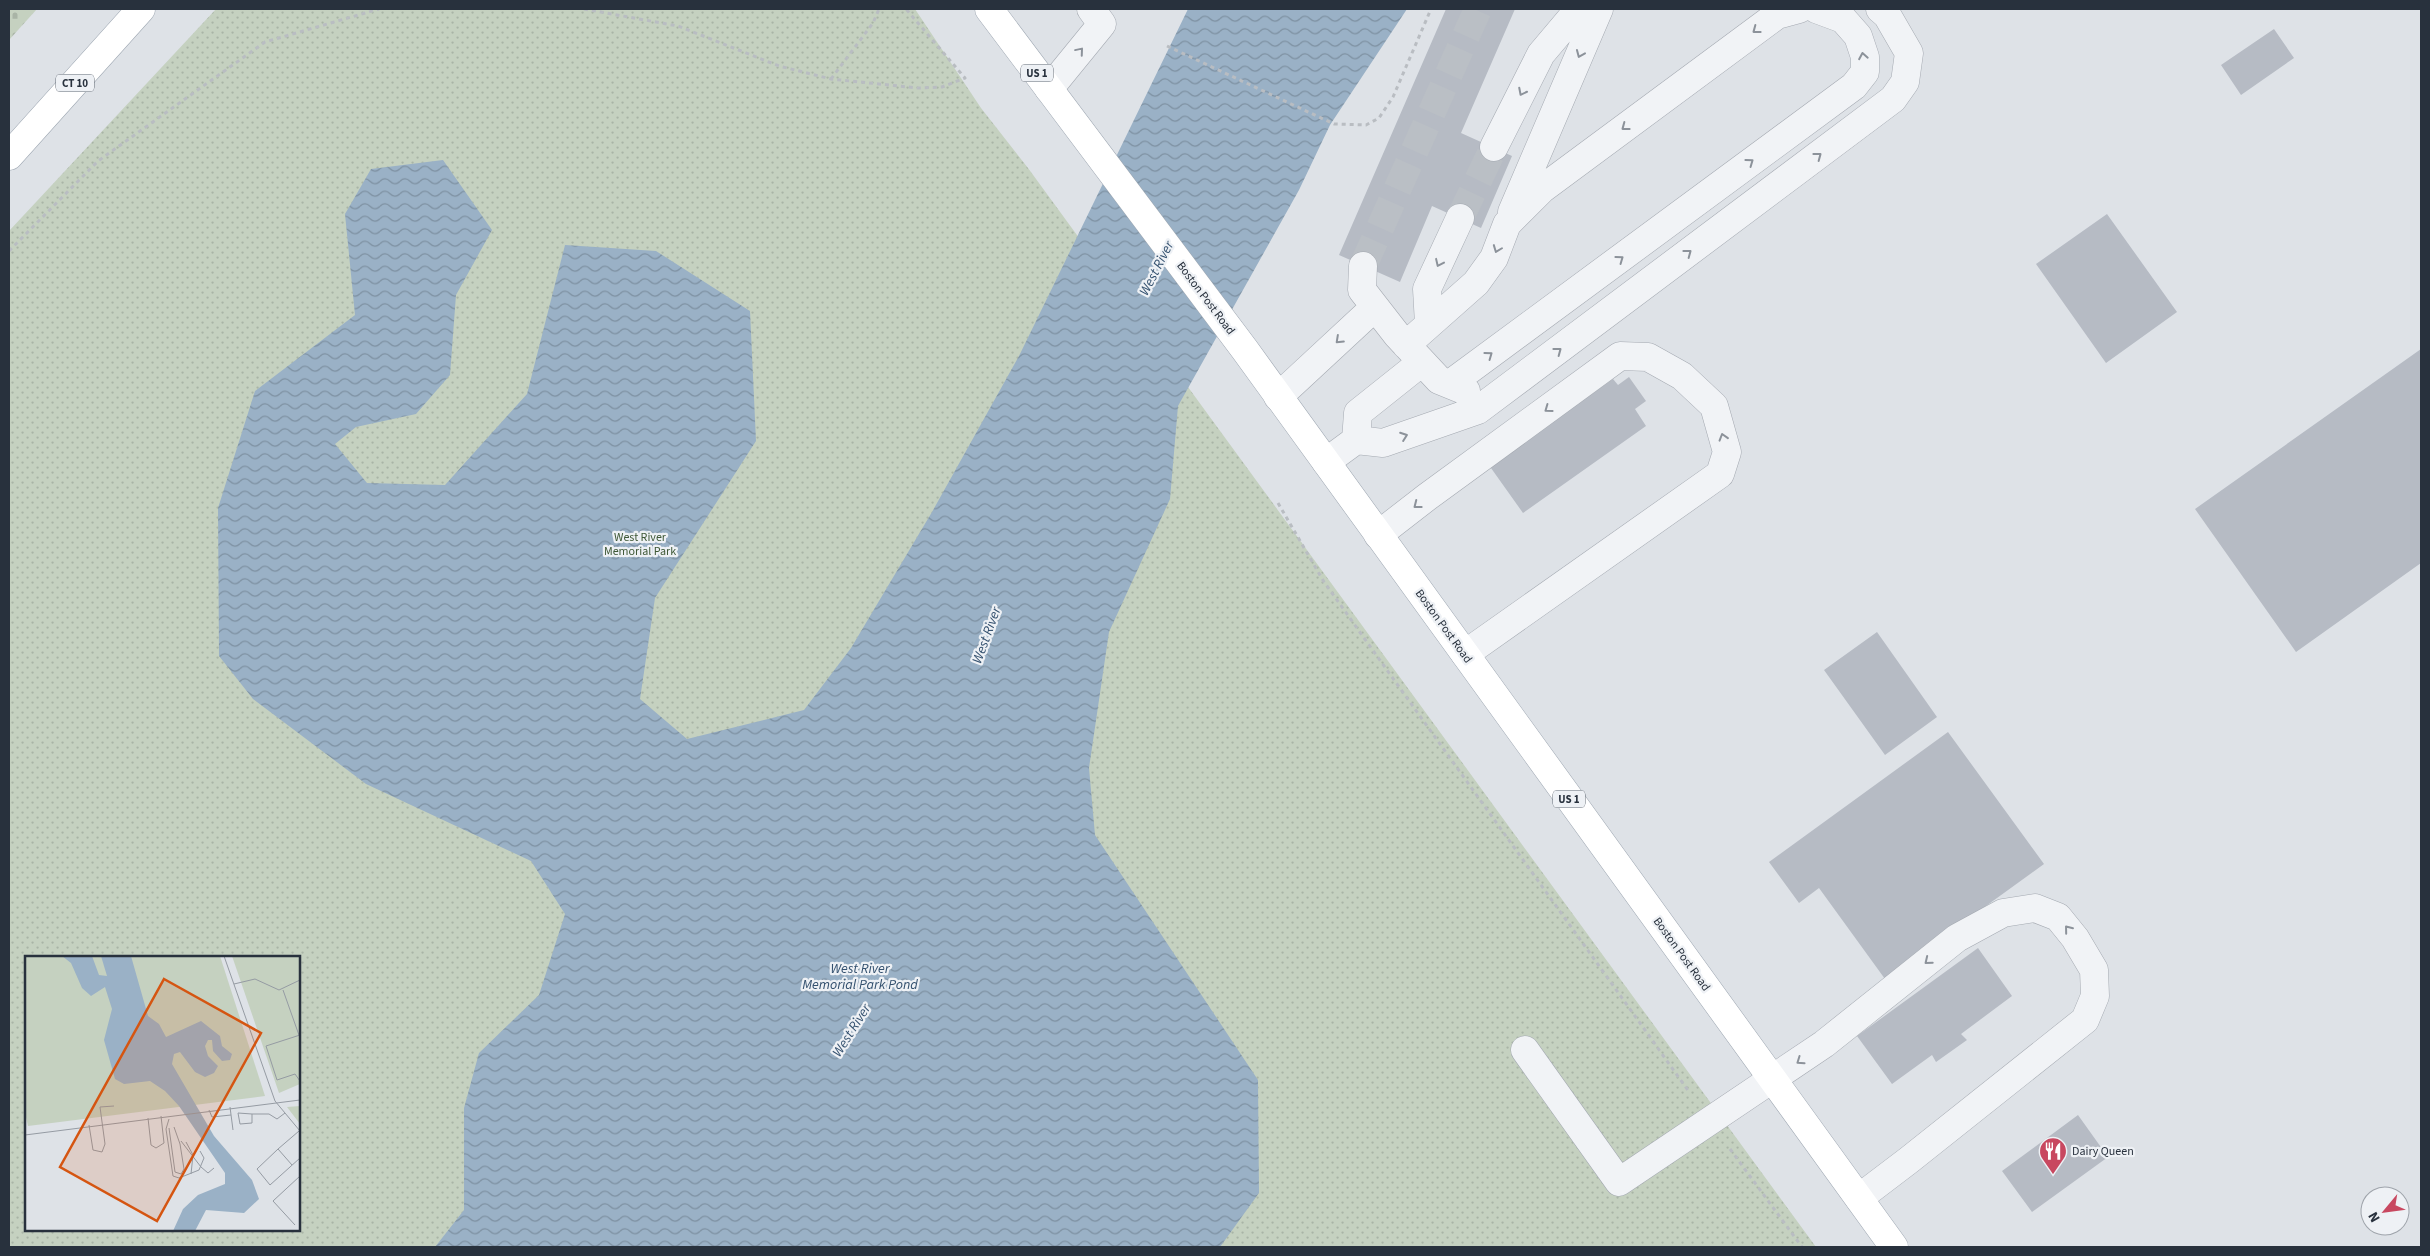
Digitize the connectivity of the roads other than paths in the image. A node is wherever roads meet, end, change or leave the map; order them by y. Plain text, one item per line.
1 (141, 9) edge
2 (989, 9) edge
3 (1091, 9) edge
4 (1578, 9) edge
5 (1599, 9) edge
6 (1798, 9) edge
7 (1816, 9) edge
8 (1880, 9) edge
9 (1049, 89) junction
10 (1494, 147) tunnel mouth
11 (9, 156) edge
12 (1460, 218) tunnel mouth
13 (1507, 224) junction
14 (1363, 266) tunnel mouth
15 (1375, 307) junction
16 (1429, 324) junction
17 (1414, 353) junction
18 (1450, 384) junction
19 (1278, 397) junction
20 (1491, 401) junction
21 (1356, 440) junction
22 (1326, 462) junction
23 (1378, 535) junction
24 (1465, 654) junction
25 (1525, 1050) dead end
26 (1773, 1080) junction
27 (1858, 1198) junction
28 (1894, 1247) edge

1 - 11 main road, CT 10
2 - 9 main road, Boston Post Road / US 1
9 -> 3 lane
4 -> 10 lane
5 -> 13 lane
6 -> 13 lane
18 -> 7 lane
20 -> 8 lane
9 - 19 main road, Boston Post Road / US 1
12 -> 16 lane
13 -> 16 lane
14 - 15 lane
15 - 17 lane
15 -> 19 lane
16 - 17 lane
17 - 18 lane
17 - 21 lane
18 - 20 lane
19 - 22 main road, Boston Post Road / US 1
21 -> 20 lane
21 - 22 lane
22 - 23 main road, Boston Post Road / US 1
23 - 24 main road, Boston Post Road / US 1
24 -> 23 lane
24 - 26 main road, Boston Post Road / US 1
25 - 26 lane
26 - 27 main road, Boston Post Road / US 1
27 -> 26 lane
27 - 28 main road, Boston Post Road / US 1

